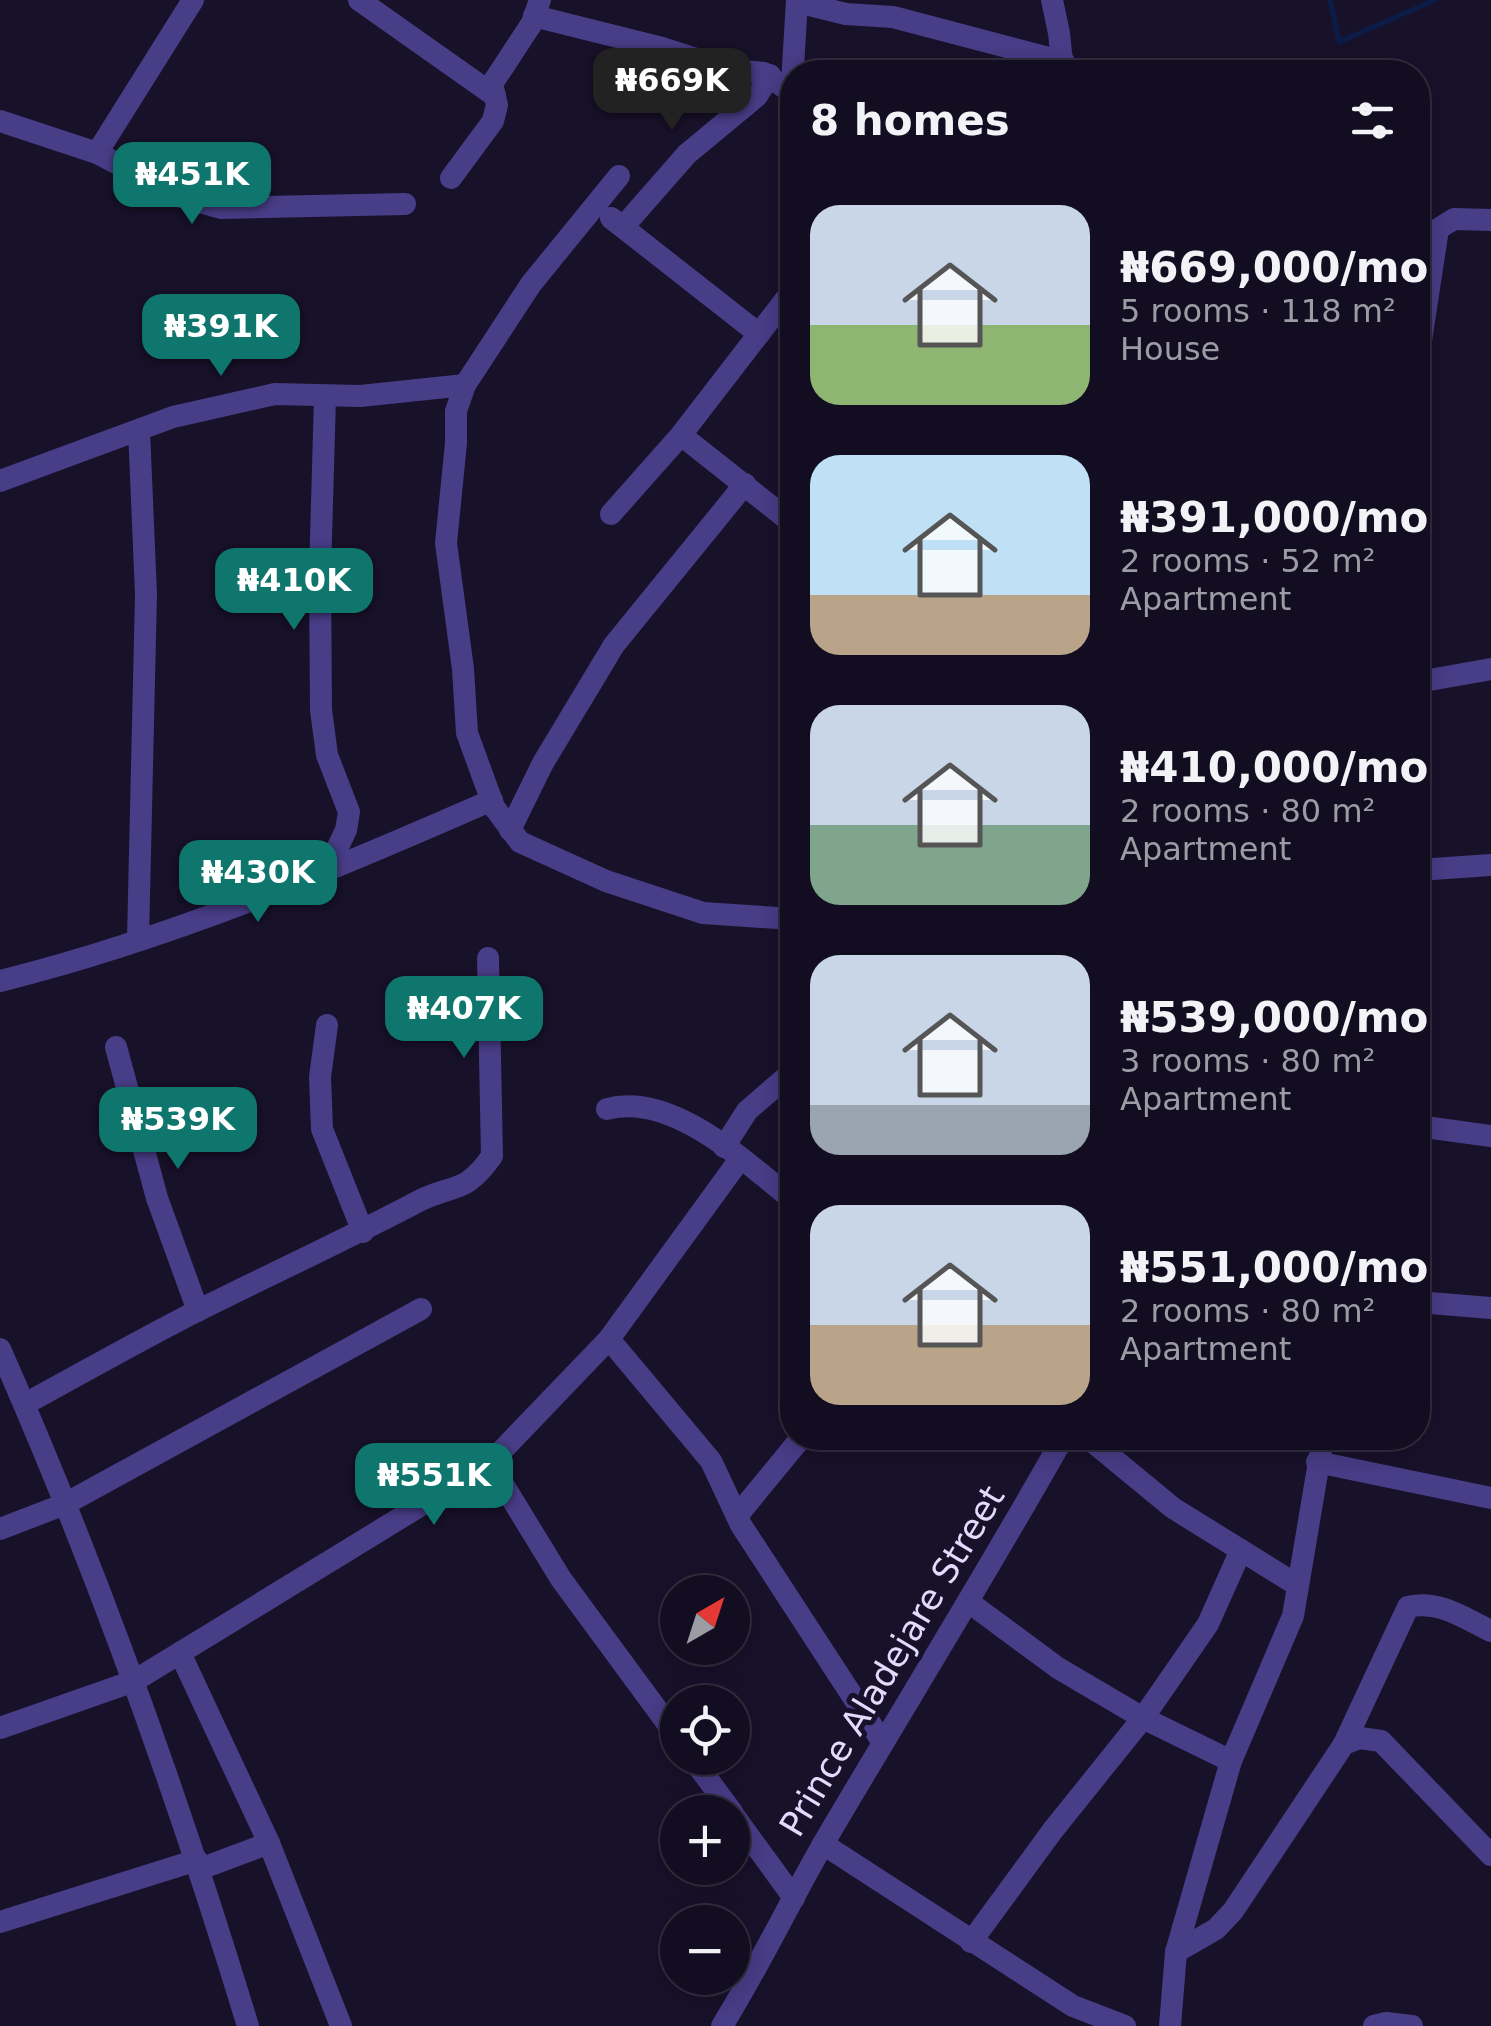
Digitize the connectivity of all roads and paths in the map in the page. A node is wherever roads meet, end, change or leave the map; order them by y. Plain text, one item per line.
1 (193, 0) edge
2 (359, 0) edge
3 (1052, 0) edge
4 (797, 1) edge
5 (537, 8) edge
6 (893, 9) edge
7 (792, 45) junction
8 (792, 60) edge
9 (1041, 60) edge
10 (1063, 60) edge
11 (767, 74) junction
12 (780, 84) edge
13 (495, 96) junction
14 (0, 122) edge
15 (97, 153) junction
16 (619, 176) dead end
17 (451, 178) dead end
18 (405, 204) dead end
19 (596, 207) junction
20 (1491, 220) edge
21 (1430, 225) edge
22 (622, 227) junction
23 (780, 307) edge
24 (759, 334) junction
25 (464, 385) junction
26 (326, 397) junction
27 (139, 430) junction
28 (681, 435) junction
29 (0, 481) edge
30 (745, 484) junction
31 (780, 513) edge
32 (610, 514) dead end
33 (1491, 669) edge
34 (1430, 680) edge
35 (492, 800) junction
36 (510, 830) junction
37 (1491, 866) edge
38 (1430, 869) edge
39 (326, 872) junction
40 (780, 917) edge
41 (138, 939) junction
42 (488, 958) dead end
43 (0, 981) edge
44 (327, 1026) dead end
45 (116, 1047) dead end
46 (780, 1083) edge
47 (607, 1109) dead end
48 (1430, 1128) edge
49 (1491, 1136) edge
50 (732, 1153) junction
51 (780, 1190) edge
52 (363, 1232) junction
53 (1430, 1303) edge
54 (1491, 1308) edge
55 (421, 1309) dead end
56 (198, 1311) junction
57 (609, 1339) junction
58 (0, 1349) edge
59 (24, 1404) junction
60 (791, 1450) edge
61 (1057, 1450) edge
62 (1103, 1450) edge
63 (1320, 1450) edge
64 (1317, 1462) junction
65 (490, 1463) junction
66 (1491, 1498) edge
67 (65, 1504) junction
68 (737, 1516) junction
69 (0, 1529) edge
70 (1241, 1550) junction
71 (1297, 1584) junction
72 (970, 1603) junction
73 (1491, 1631) edge
74 (180, 1652) junction
75 (134, 1681) junction
76 (660, 1713) edge
77 (1143, 1718) junction
78 (0, 1728) edge
79 (883, 1743) junction
80 (1344, 1744) junction
81 (1231, 1761) junction
82 (750, 1838) edge
83 (269, 1843) junction
84 (823, 1844) junction
85 (1491, 1855) edge
86 (199, 1864) junction
87 (794, 1898) junction
88 (0, 1922) edge
89 (971, 1942) junction
90 (1176, 1952) junction
91 (1068, 2016) edge
92 (248, 2026) edge
93 (341, 2026) edge
94 (722, 2026) edge
95 (1126, 2026) edge
96 (1170, 2026) edge
97 (1374, 2026) edge
98 (1412, 2026) edge

1 - 15 street
2 - 13 street
3 - 10 street
4 - 6 street
4 - 7 street
5 - 11 street
5 - 13 street
6 - 9 street
7 - 8 street
7 - 11 street
11 - 12 street
11 - 22 street
13 - 17 street
14 - 15 street
15 - 18 street
16 - 19 street
19 - 22 street
19 - 25 street
20 - 21 street
22 - 24 street
23 - 24 street
24 - 28 street
25 - 26 street
25 - 35 street
26 - 27 street
26 - 39 street
27 - 29 street
27 - 41 street
28 - 30 street
28 - 32 street
30 - 31 street
30 - 36 street
33 - 34 street
35 - 36 street
35 - 39 street
36 - 40 street
37 - 38 street
39 - 41 street
41 - 43 street
42 - 52 street
44 - 52 street
45 - 56 street
46 - 50 street
47 - 50 street
48 - 49 street
50 - 51 street
50 - 57 street
52 - 56 street
53 - 54 street
55 - 67 street
56 - 59 street
57 - 65 street
57 - 68 street
58 - 59 street
59 - 67 street
60 - 68 street
61 - 72 street, Prince Aladejare Street
62 - 70 street
63 - 64 street
64 - 66 street
64 - 71 street
65 - 74 street
65 - 76 street
67 - 69 street
67 - 75 street
68 - 79 street
70 - 71 street
70 - 77 street
71 - 81 street
72 - 77 street
72 - 79 street, Prince Aladejare Street
73 - 80 street
74 - 75 street
74 - 83 street
75 - 78 street
75 - 86 street
77 - 81 street
77 - 89 street
79 - 84 street, Prince Aladejare Street
80 - 85 street
80 - 90 street
81 - 90 street
82 - 87 street
83 - 86 street
83 - 93 street
84 - 87 street, Prince Aladejare Street
84 - 89 street
86 - 88 street
86 - 92 street
87 - 94 street, Prince Aladejare Street
89 - 91 street
90 - 96 street
91 - 95 street
97 - 98 street

